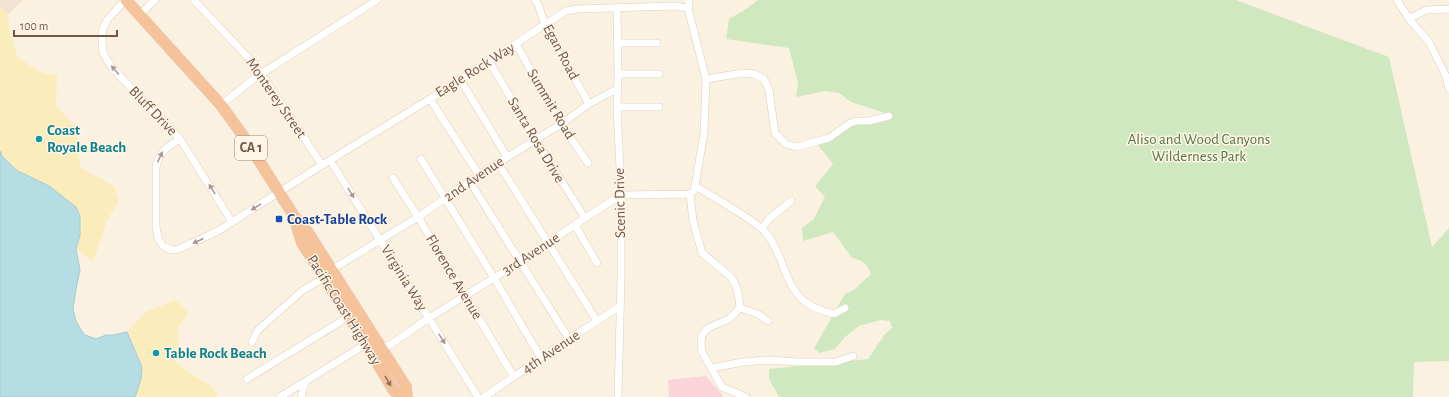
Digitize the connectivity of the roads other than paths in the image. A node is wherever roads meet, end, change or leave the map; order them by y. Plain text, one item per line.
1 (125, 0) edge
2 (155, 0) edge
3 (194, 0) edge
4 (377, 0) edge
5 (535, 0) edge
6 (689, 0) edge
7 (1397, 0) edge
8 (618, 8) junction
9 (688, 8) junction
10 (1449, 9) edge
11 (139, 15) junction
12 (1409, 19) junction
13 (545, 25) junction
14 (618, 43) junction
15 (657, 43) dead end
16 (516, 44) junction
17 (489, 61) junction
18 (262, 74) junction
19 (618, 74) junction
20 (659, 74) dead end
21 (460, 79) junction
22 (706, 79) junction
23 (618, 89) junction
24 (1449, 89) edge
25 (430, 99) junction
26 (589, 104) junction
27 (221, 105) junction
28 (617, 107) junction
29 (658, 107) dead end
30 (889, 116) dead end
31 (561, 124) junction
32 (180, 139) junction
33 (535, 139) junction
34 (507, 157) junction
35 (421, 159) dead end
36 (330, 160) junction
37 (498, 163) junction
38 (588, 163) dead end
39 (322, 165) junction
40 (480, 175) junction
41 (392, 178) dead end
42 (470, 182) junction
43 (695, 186) junction
44 (279, 192) junction
45 (690, 194) junction
46 (621, 195) junction
47 (445, 199) junction
48 (791, 201) dead end
49 (294, 216) junction
50 (418, 217) junction
51 (584, 218) junction
52 (232, 222) junction
53 (575, 225) junction
54 (762, 229) junction
55 (300, 236) junction
56 (381, 241) junction
57 (548, 243) junction
58 (520, 262) junction
59 (597, 263) dead end
60 (332, 270) junction
61 (324, 278) junction
62 (494, 278) junction
63 (466, 296) junction
64 (337, 299) junction
65 (619, 307) junction
66 (740, 308) junction
67 (845, 308) dead end
68 (347, 314) junction
69 (429, 318) junction
70 (597, 321) junction
71 (768, 321) dead end
72 (569, 339) junction
73 (252, 342) dead end
74 (366, 344) junction
75 (380, 353) junction
76 (853, 356) dead end
77 (541, 358) junction
78 (712, 368) junction
79 (514, 377) junction
80 (247, 379) dead end
81 (305, 382) junction
82 (280, 397) edge
83 (301, 397) edge
84 (406, 397) edge
85 (478, 397) edge
86 (484, 397) edge
87 (618, 397) edge
88 (746, 397) edge

1 - 11 highway, Pacific Coast Highway / CA 1
32 -> 1 street, Bluff Drive
2 - 11 street
3 - 18 street, Monterey Street
4 - 18 street
5 - 13 street, Egan Road
6 - 9 street
7 - 12 street
8 - 9 street, Eagle Rock Way
8 - 13 street, Eagle Rock Way
8 - 14 street, Scenic Drive
9 - 22 street
10 - 12 street
11 - 27 highway, Pacific Coast Highway / CA 1
12 - 24 street
13 - 16 street, Eagle Rock Way
13 - 26 street, Egan Road
14 - 15 street
14 - 19 street, Scenic Drive
16 - 17 street, Eagle Rock Way
16 - 31 street, Summit Road
17 - 21 street, Eagle Rock Way
17 - 33 street, Santa Rosa Drive
18 - 27 street
18 - 39 street, Monterey Street
19 - 20 street
19 - 23 street, Scenic Drive
21 - 25 street, Eagle Rock Way
21 - 34 street
22 - 30 street
22 - 43 street
23 - 26 street, 2nd Avenue
23 - 28 street, Scenic Drive
25 - 36 street, Eagle Rock Way
25 - 40 street
26 - 31 street, 2nd Avenue
27 - 44 highway, Pacific Coast Highway / CA 1
28 - 29 street
28 - 46 street, Scenic Drive
31 - 33 street, 2nd Avenue
31 - 38 street, Summit Road
52 -> 32 street, Bluff Drive
52 -> 32 street, Eagle Rock Way
33 - 34 street, 2nd Avenue
33 - 51 street, Santa Rosa Drive
34 - 37 street, 2nd Avenue
35 - 47 street
36 - 39 street, Eagle Rock Way
36 -> 56 street, Virginia Way
37 - 40 street, 2nd Avenue
37 - 57 street
39 - 44 street, Eagle Rock Way
40 - 42 street, 2nd Avenue
41 - 50 street, Florence Avenue
42 - 47 street, 2nd Avenue
42 - 58 street
43 - 45 street
43 - 54 street
44 - 49 highway, Pacific Coast Highway / CA 1
44 -> 52 street, Eagle Rock Way
45 - 46 street
45 - 66 street
46 - 51 street, 3rd Avenue
46 - 65 street, Scenic Drive
47 - 50 street, 2nd Avenue
47 - 62 street
48 - 54 street
49 - 55 highway, Pacific Coast Highway / CA 1
49 - 60 highway, Pacific Coast Highway / CA 1
50 - 56 street, 2nd Avenue
50 - 63 street, Florence Avenue
51 - 53 street, 3rd Avenue
53 - 57 street, 3rd Avenue
53 - 59 street
54 - 67 street
55 - 60 highway
55 - 61 highway, Pacific Coast Highway / CA 1
56 - 60 street, 2nd Avenue
56 - 69 street, Virginia Way
57 - 58 street, 3rd Avenue
57 - 70 street
58 - 62 street, 3rd Avenue
58 - 72 street
60 - 64 highway
60 - 75 highway, Pacific Coast Highway / CA 1
61 - 64 highway, Pacific Coast Highway / CA 1
61 - 73 street
62 - 63 street, 3rd Avenue
62 - 77 street
63 - 69 street, 3rd Avenue
63 - 79 street, Florence Avenue
64 - 68 highway, Pacific Coast Highway / CA 1
65 - 70 street, 4th Avenue
65 - 87 street, Scenic Drive
66 - 71 street
66 - 78 street
68 - 74 highway, Pacific Coast Highway / CA 1
68 - 75 highway
68 - 80 street
69 - 75 street, 3rd Avenue
69 -> 85 street, Virginia Way
70 - 72 street, 4th Avenue
72 - 77 street, 4th Avenue
74 - 75 highway, Pacific Coast Highway / CA 1
74 - 81 street
75 - 84 highway, Pacific Coast Highway / CA 1
76 - 78 street
77 - 79 street, 4th Avenue
78 - 88 street
79 - 86 street, 4th Avenue
81 - 82 street
81 - 83 street

